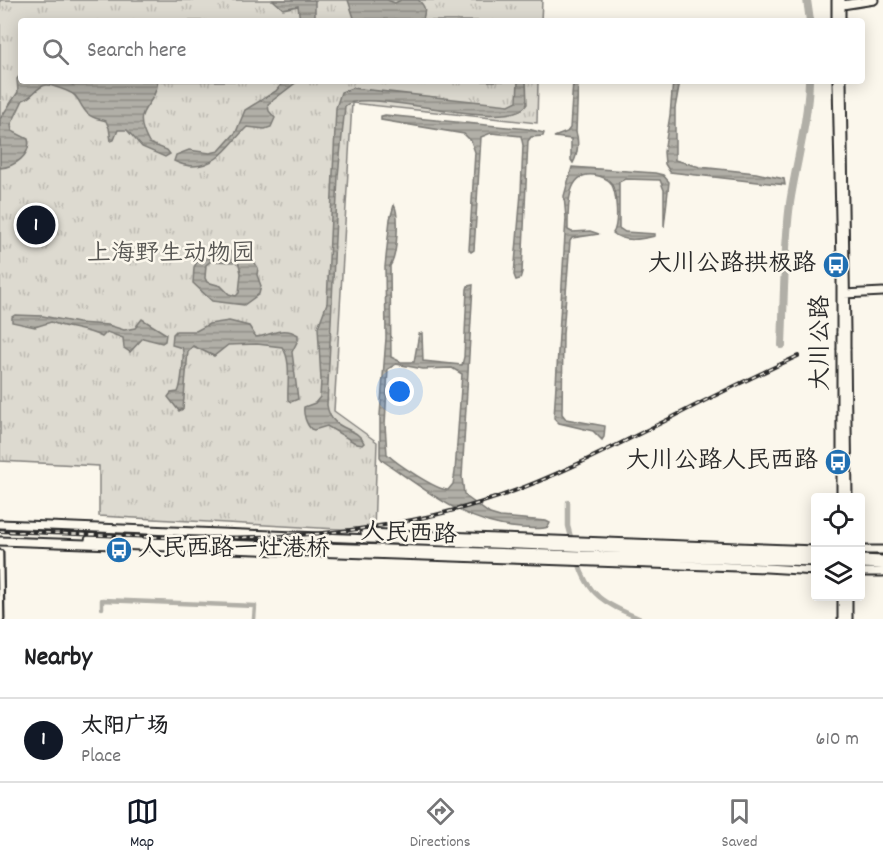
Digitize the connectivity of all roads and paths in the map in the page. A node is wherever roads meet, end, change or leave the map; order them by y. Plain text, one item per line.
1 (874, 0) edge
2 (839, 2) edge
3 (836, 18) edge
4 (841, 18) edge
5 (837, 84) edge
6 (842, 84) edge
7 (883, 292) edge
8 (844, 296) junction
9 (883, 296) edge
10 (844, 349) junction
11 (841, 493) edge
12 (848, 493) edge
13 (0, 522) edge
14 (0, 539) edge
15 (865, 550) edge
16 (883, 550) edge
17 (564, 551) junction
18 (581, 551) junction
19 (811, 551) edge
20 (0, 553) edge
21 (751, 557) junction
22 (811, 557) edge
23 (767, 558) junction
24 (865, 559) edge
25 (883, 560) edge
26 (811, 562) edge
27 (865, 564) edge
28 (883, 565) edge
29 (811, 570) edge
30 (865, 572) edge
31 (883, 572) edge
32 (842, 601) edge
33 (848, 601) edge
34 (1, 619) edge
35 (842, 619) edge
36 (848, 619) edge

1 - 2 main road
2 - 3 main road
2 - 4 main road
5 - 8 main road, 大川公路
6 - 8 main road, 大川公路
7 - 8 main road
8 - 9 main road
8 - 10 main road, 大川公路, bridge
10 - 11 main road, 大川公路
10 - 12 main road, 大川公路
13 - 17 main road, 人民西路
14 - 17 main road, 人民西路
15 - 16 main road
17 - 18 main road, 人民西路
17 - 18 main road, 人民西路
18 - 21 main road, 人民西路
18 - 21 main road, 人民西路
19 - 23 main road, 人民西路
20 - 34 street
21 - 23 main road, 人民西路
21 - 23 main road, 人民西路
22 - 23 main road, 人民西路
23 - 26 main road, 人民西路
23 - 29 main road, 人民西路
24 - 25 main road
27 - 28 main road
30 - 31 main road
32 - 35 main road
33 - 36 main road

